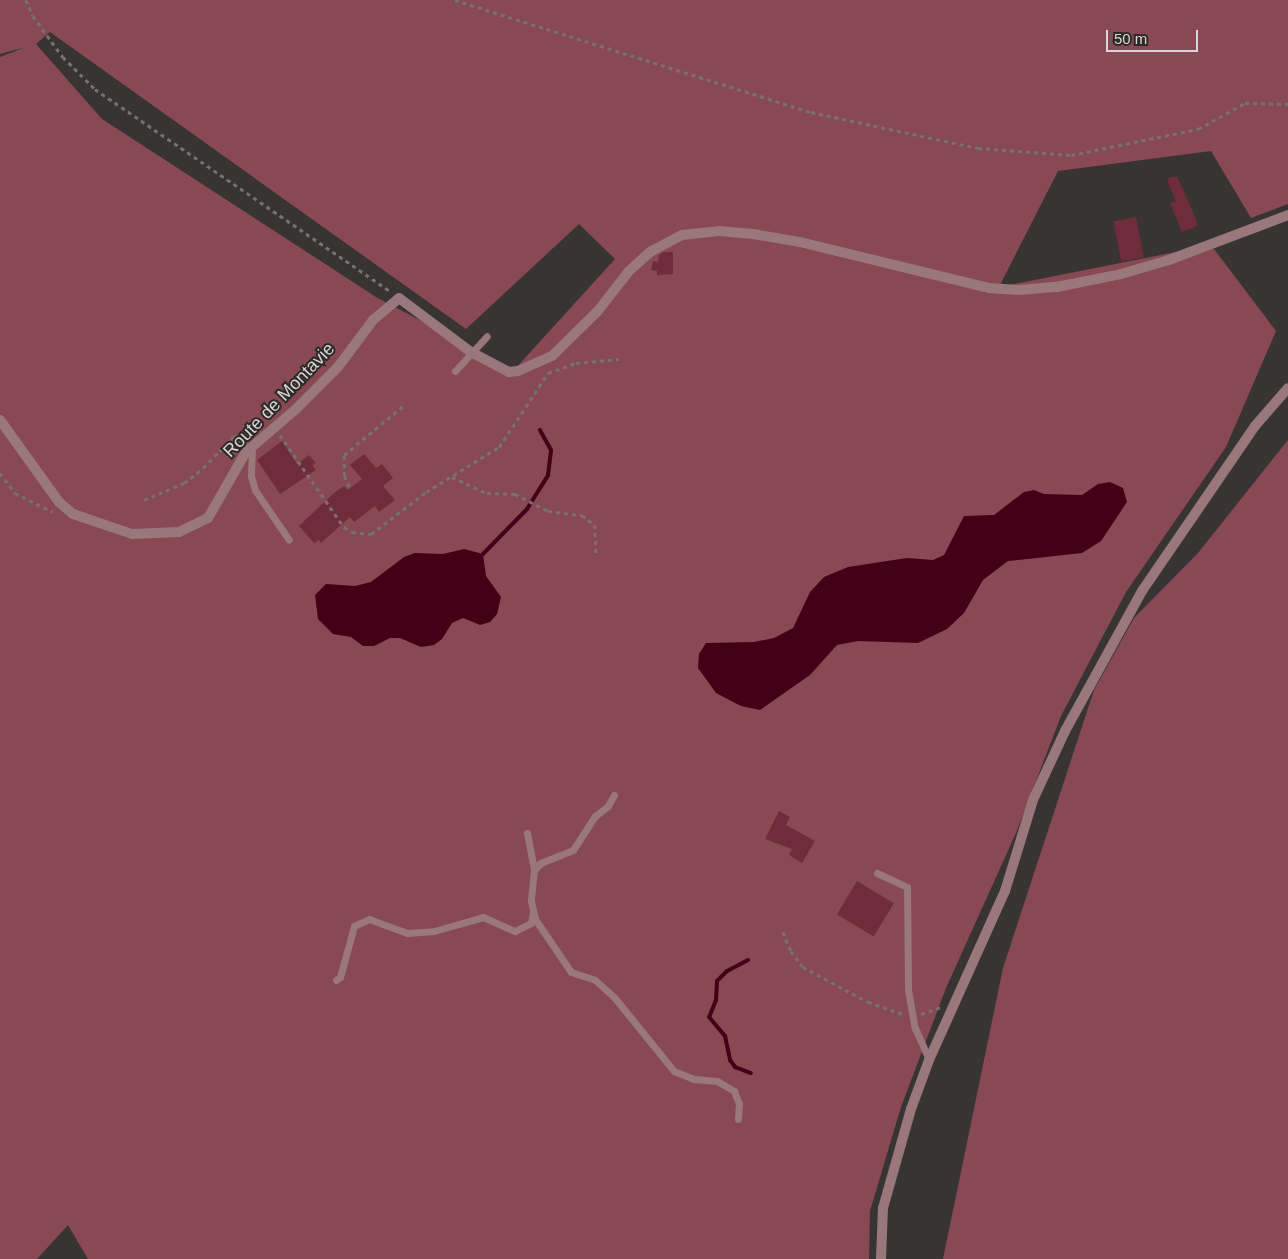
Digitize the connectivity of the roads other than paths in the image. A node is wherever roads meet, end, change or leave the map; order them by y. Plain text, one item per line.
1 (1288, 215) edge
2 (487, 336) dead end
3 (471, 352) junction
4 (455, 371) dead end
5 (1288, 388) edge
6 (0, 420) edge
7 (252, 447) junction
8 (289, 540) dead end
9 (614, 795) dead end
10 (527, 833) dead end
11 (534, 870) junction
12 (877, 873) dead end
13 (533, 912) junction
14 (336, 980) dead end
15 (929, 1060) junction
16 (738, 1119) dead end
17 (881, 1259) edge

1 - 3 street
2 - 3 lane
3 - 4 lane
3 - 7 street, Route de Montavie
5 - 15 street
6 - 7 street, Route de Montavie
7 - 8 lane
9 - 11 lane
10 - 11 lane
11 - 13 lane
12 - 15 lane
13 - 14 lane
13 - 16 lane
15 - 17 street

